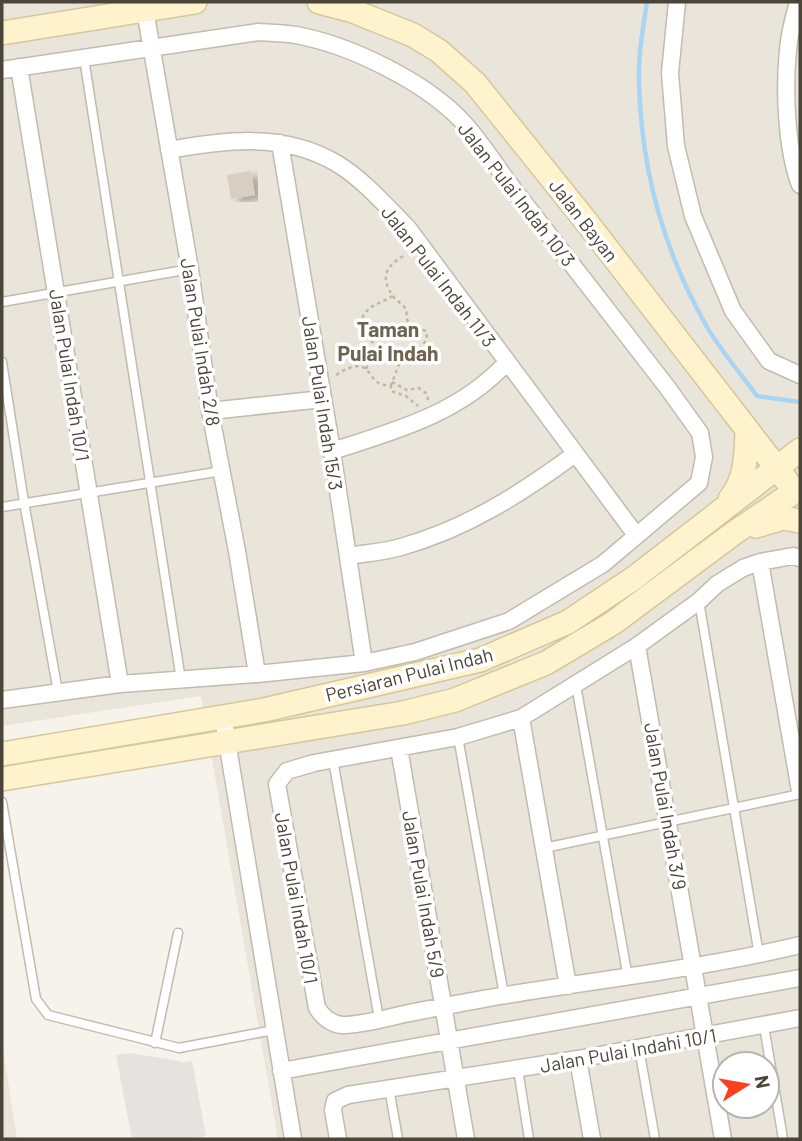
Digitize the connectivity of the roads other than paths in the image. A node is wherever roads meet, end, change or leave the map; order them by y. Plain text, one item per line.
1 (195, 2) edge
2 (319, 2) edge
3 (677, 2) edge
4 (145, 10) junction
5 (797, 14) edge
6 (2, 33) edge
7 (151, 47) junction
8 (84, 58) junction
9 (19, 67) junction
10 (2, 70) edge
11 (280, 144) junction
12 (169, 150) junction
13 (800, 185) edge
14 (190, 269) junction
15 (120, 282) junction
16 (57, 293) junction
17 (2, 302) edge
18 (2, 362) edge
19 (507, 362) junction
20 (800, 374) edge
21 (323, 399) junction
22 (210, 411) junction
23 (747, 432) junction
24 (800, 448) edge
25 (332, 451) junction
26 (575, 454) junction
27 (777, 468) junction
28 (222, 471) junction
29 (151, 482) junction
30 (89, 492) junction
31 (798, 493) edge
32 (24, 502) junction
33 (2, 507) edge
34 (717, 515) junction
35 (800, 521) edge
36 (734, 533) junction
37 (636, 535) junction
38 (348, 556) junction
39 (797, 557) edge
40 (760, 562) junction
41 (699, 601) junction
42 (637, 646) junction
43 (365, 663) junction
44 (257, 674) junction
45 (181, 680) junction
46 (120, 684) junction
47 (576, 685) junction
48 (58, 692) junction
49 (2, 700) edge
50 (223, 717) junction
51 (522, 718) junction
52 (458, 737) junction
53 (227, 740) junction
54 (399, 748) junction
55 (2, 754) edge
56 (333, 760) junction
57 (2, 779) edge
58 (800, 792) edge
59 (2, 803) edge
60 (732, 807) junction
61 (669, 821) junction
62 (603, 835) junction
63 (544, 848) junction
64 (178, 933) dead end
65 (800, 945) edge
66 (759, 955) junction
67 (694, 967) junction
68 (628, 978) junction
69 (800, 978) edge
70 (568, 986) junction
71 (504, 995) junction
72 (698, 998) junction
73 (443, 1006) junction
74 (800, 1018) edge
75 (379, 1019) junction
76 (764, 1026) junction
77 (274, 1030) junction
78 (704, 1036) junction
79 (448, 1040) junction
80 (155, 1043) junction
81 (639, 1048) junction
82 (578, 1059) junction
83 (519, 1069) junction
84 (281, 1071) junction
85 (455, 1077) junction
86 (389, 1088) junction
87 (293, 1139) edge
88 (338, 1139) edge
89 (398, 1139) edge
90 (466, 1139) edge
91 (529, 1139) edge
92 (592, 1139) edge
93 (655, 1139) edge
94 (723, 1139) edge
95 (783, 1139) edge

1 - 4 main road
2 - 23 main road, Jalan Bayan
3 - 20 street
4 - 6 main road
4 - 7 street, Jalan Pulai Indah 2/8
5 - 13 street
7 - 8 street, Jalan Pulai Indah 10/3
7 - 12 street, Jalan Pulai Indah 2/8
7 - 37 street, Jalan Pulai Indah 10/3
8 - 9 street, Jalan Pulai Indah 10/3
8 - 15 lane
9 - 10 street, Jalan Pulai Indah 10/3
9 - 16 street, Jalan Pulai Indah 10/1
11 - 12 street, Jalan Pulai Indah 11/3
11 - 19 street, Jalan Pulai Indah 11/3
11 - 21 street, Jalan Pulai Indah 15/3
12 - 14 street, Jalan Pulai Indah 2/8
14 - 15 lane
14 - 22 street, Jalan Pulai Indah 2/8
15 - 16 lane
15 - 29 lane
16 - 17 lane
16 - 30 street, Jalan Pulai Indah 10/1
18 - 32 lane
19 - 25 street
19 - 26 street, Jalan Pulai Indah 11/3
21 - 22 street
21 - 25 street, Jalan Pulai Indah 15/3
22 - 28 street, Jalan Pulai Indah 2/8
23 - 24 main road
23 - 27 main road, Jalan Bayan
23 - 34 main road
24 - 27 main road, Persiaran Pulai Indah
25 - 38 street, Jalan Pulai Indah 15/3
26 - 37 street, Jalan Pulai Indah 11/3
26 - 38 street
27 - 31 main road, Jalan Bayan
27 - 34 main road, Persiaran Pulai Indah
28 - 29 lane
28 - 44 street, Jalan Pulai Indah 2/8
29 - 30 lane
29 - 45 lane
30 - 32 lane
30 - 46 street, Jalan Pulai Indah 10/1
31 - 36 main road, Persiaran Pulai Indah
32 - 33 lane
32 - 48 lane
34 - 50 main road, Persiaran Pulai Indah
35 - 36 main road
36 - 53 main road, Persiaran Pulai Indah
37 - 43 street
38 - 43 street, Jalan Pulai Indah 15/3
39 - 40 street, Jalan Pulai Indah 10/1
40 - 41 street, Jalan Pulai Indah 10/1
40 - 58 street
41 - 42 street, Jalan Pulai Indah 10/1
41 - 60 lane
42 - 47 street, Jalan Pulai Indah 10/1
42 - 61 street, Jalan Pulai Indah 3/9
43 - 44 street
44 - 45 street
45 - 46 street
46 - 48 street
47 - 51 street, Jalan Pulai Indah 10/1
47 - 62 lane
48 - 49 street
50 - 53 street
50 - 55 main road, Persiaran Pulai Indah
51 - 52 street, Jalan Pulai Indah 10/1
51 - 63 street
52 - 54 street, Jalan Pulai Indah 10/1
52 - 71 lane
53 - 57 main road, Persiaran Pulai Indah
53 - 77 street
54 - 56 street, Jalan Pulai Indah 10/1
54 - 73 street, Jalan Pulai Indah 5/9
56 - 75 lane
56 - 75 street, Jalan Pulai Indah 10/1
58 - 60 lane
59 - 80 lane
60 - 61 lane
60 - 66 lane
61 - 62 lane
61 - 67 street, Jalan Pulai Indah 3/9
62 - 63 lane
62 - 68 lane
63 - 70 street
64 - 80 lane
65 - 66 street, Jalan Pulai Indah 10/1
66 - 67 street, Jalan Pulai Indah 10/1
67 - 68 street, Jalan Pulai Indah 10/1
67 - 72 street, Jalan Pulai Indah 3/9
68 - 70 street, Jalan Pulai Indah 10/1
69 - 72 street
70 - 71 street, Jalan Pulai Indah 10/1
71 - 73 street, Jalan Pulai Indah 10/1
72 - 78 street, Jalan Pulai Indah 3/9
72 - 79 street
73 - 75 street, Jalan Pulai Indah 10/1
73 - 79 street, Jalan Pulai Indah 5/9
74 - 76 street, Jalan Pulai Indahi 10/1
76 - 78 street, Jalan Pulai Indahi 10/1
76 - 95 lane
77 - 80 lane
77 - 84 street
78 - 81 street, Jalan Pulai Indahi 10/1
78 - 94 street, Jalan Pulai Indah 3/9
79 - 84 street
79 - 85 street, Jalan Pulai Indah 5/9
81 - 82 street, Jalan Pulai Indahi 10/1
81 - 93 lane
82 - 83 street, Jalan Pulai Indahi 10/1
82 - 92 street
83 - 85 street, Jalan Pulai Indahi 10/1
83 - 91 lane
84 - 87 street
85 - 86 street, Jalan Pulai Indahi 10/1
85 - 90 street, Jalan Pulai Indah 5/9
86 - 88 street, Jalan Pulai Indahi 10/1
86 - 89 lane

